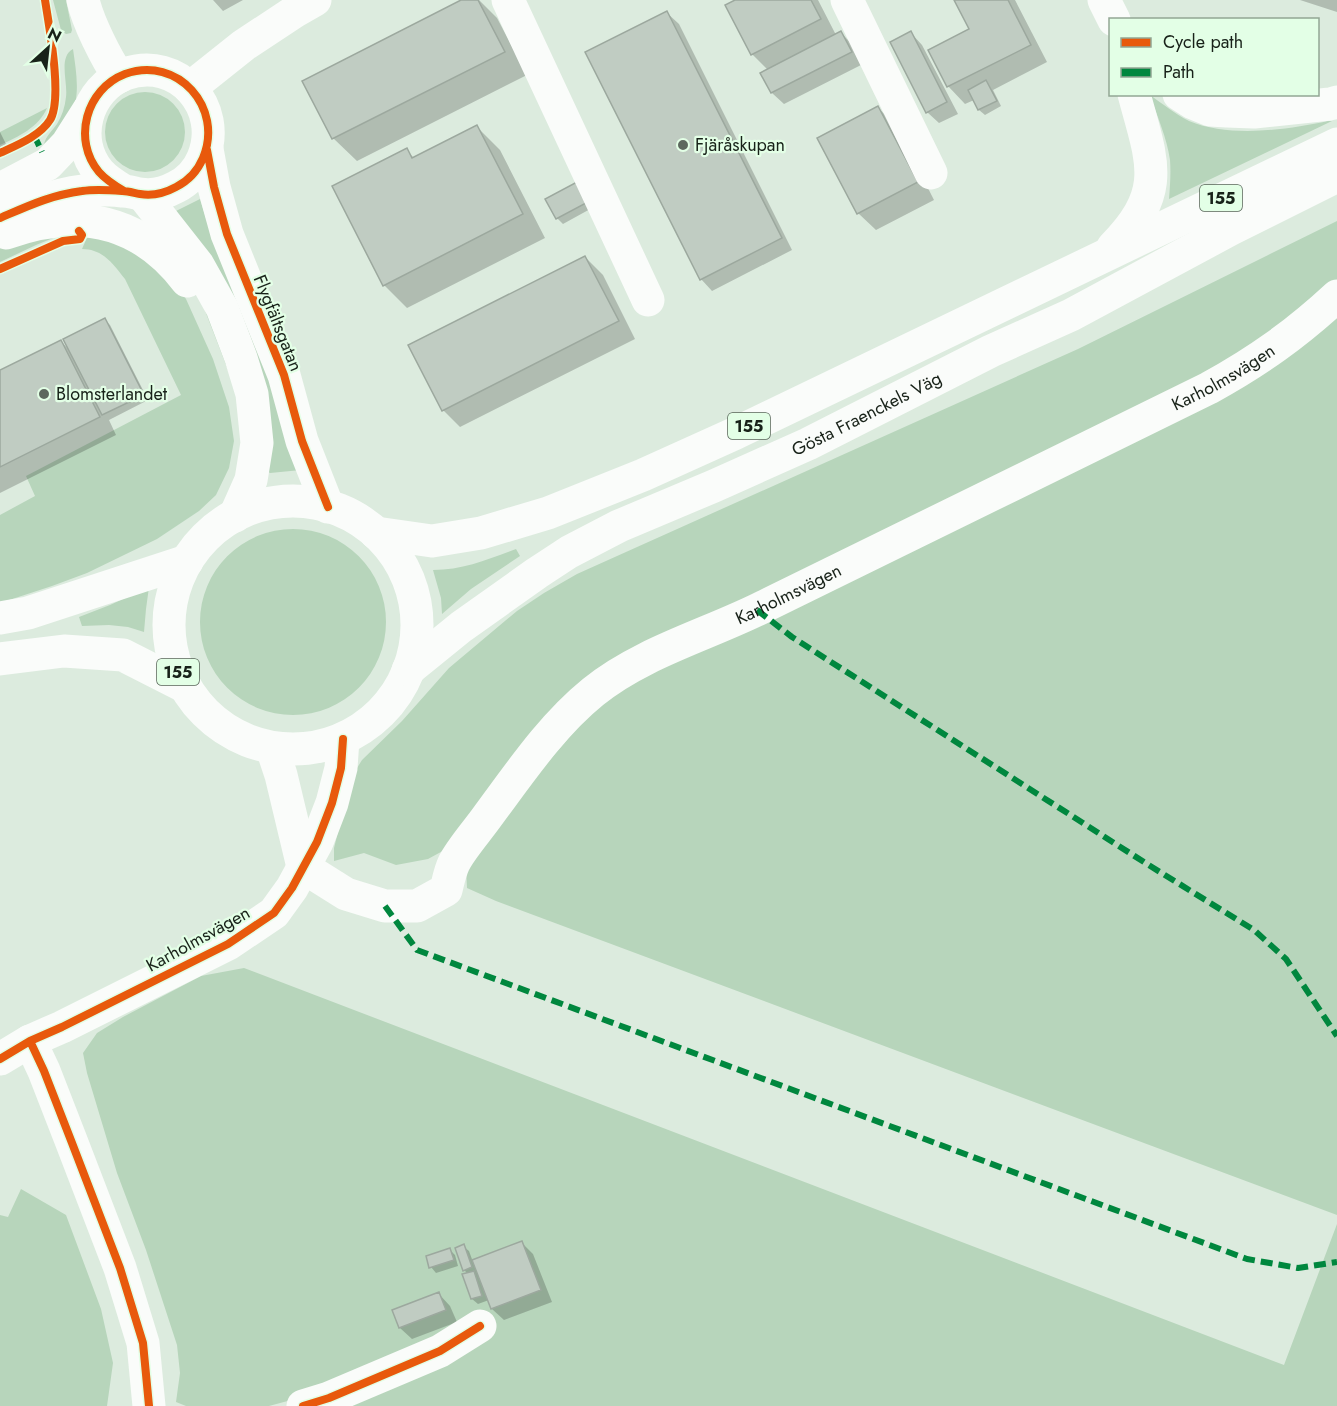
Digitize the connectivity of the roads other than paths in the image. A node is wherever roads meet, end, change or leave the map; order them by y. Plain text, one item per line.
1 (83, 0) edge
2 (315, 0) edge
3 (508, 0) edge
4 (847, 0) edge
5 (1104, 0) edge
6 (1113, 18) edge
7 (120, 77) junction
8 (189, 88) junction
9 (1135, 96) edge
10 (1182, 96) edge
11 (1337, 102) edge
12 (90, 107) junction
13 (1337, 144) edge
14 (207, 149) junction
15 (931, 173) dead end
16 (1337, 176) edge
17 (0, 189) edge
18 (134, 193) junction
19 (0, 218) edge
20 (0, 236) edge
21 (1106, 254) junction
22 (1337, 296) edge
23 (648, 300) dead end
24 (230, 329) junction
25 (328, 507) junction
26 (235, 516) junction
27 (376, 533) junction
28 (187, 561) junction
29 (0, 618) edge
30 (0, 659) edge
31 (408, 670) junction
32 (184, 686) junction
33 (343, 739) junction
34 (272, 748) junction
35 (303, 867) junction
36 (30, 1041) junction
37 (0, 1059) edge
38 (480, 1326) dead end
39 (149, 1406) edge
40 (303, 1406) edge

1 - 7 main road
2 - 8 main road
3 - 23 main road
4 - 15 main road
5 - 6 main road
7 - 8 main road
7 - 12 main road
8 - 14 main road
9 - 21 main road
10 - 11 main road
12 - 17 main road
12 - 18 main road
13 - 21 main road, Gösta Fraenckels Väg / 155
14 - 18 main road
14 - 25 main road, Flygfältsgatan
16 - 31 main road, Gösta Fraenckels Väg / 155
18 - 19 main road
18 - 24 main road
20 - 24 main road
21 - 27 main road, Gösta Fraenckels Väg / 155
22 - 35 main road, Karholmsvägen
24 - 26 main road
25 - 26 main road, Gösta Fraenckels Väg / 155
25 - 27 main road, Gösta Fraenckels Väg / 155
26 - 28 main road, Gösta Fraenckels Väg / 155
27 - 31 main road, Gösta Fraenckels Väg / 155
28 - 29 main road
28 - 32 main road, Gösta Fraenckels Väg / 155
30 - 32 main road, Gösta Fraenckels Väg / 155
31 - 33 main road, Gösta Fraenckels Väg / 155
32 - 34 main road, Gösta Fraenckels Väg / 155
33 - 34 main road, Gösta Fraenckels Väg / 155
33 - 35 main road, Karholmsvägen
34 - 35 main road
35 - 36 main road, Karholmsvägen
36 - 37 main road, Karholmsvägen
36 - 39 main road
38 - 40 main road

